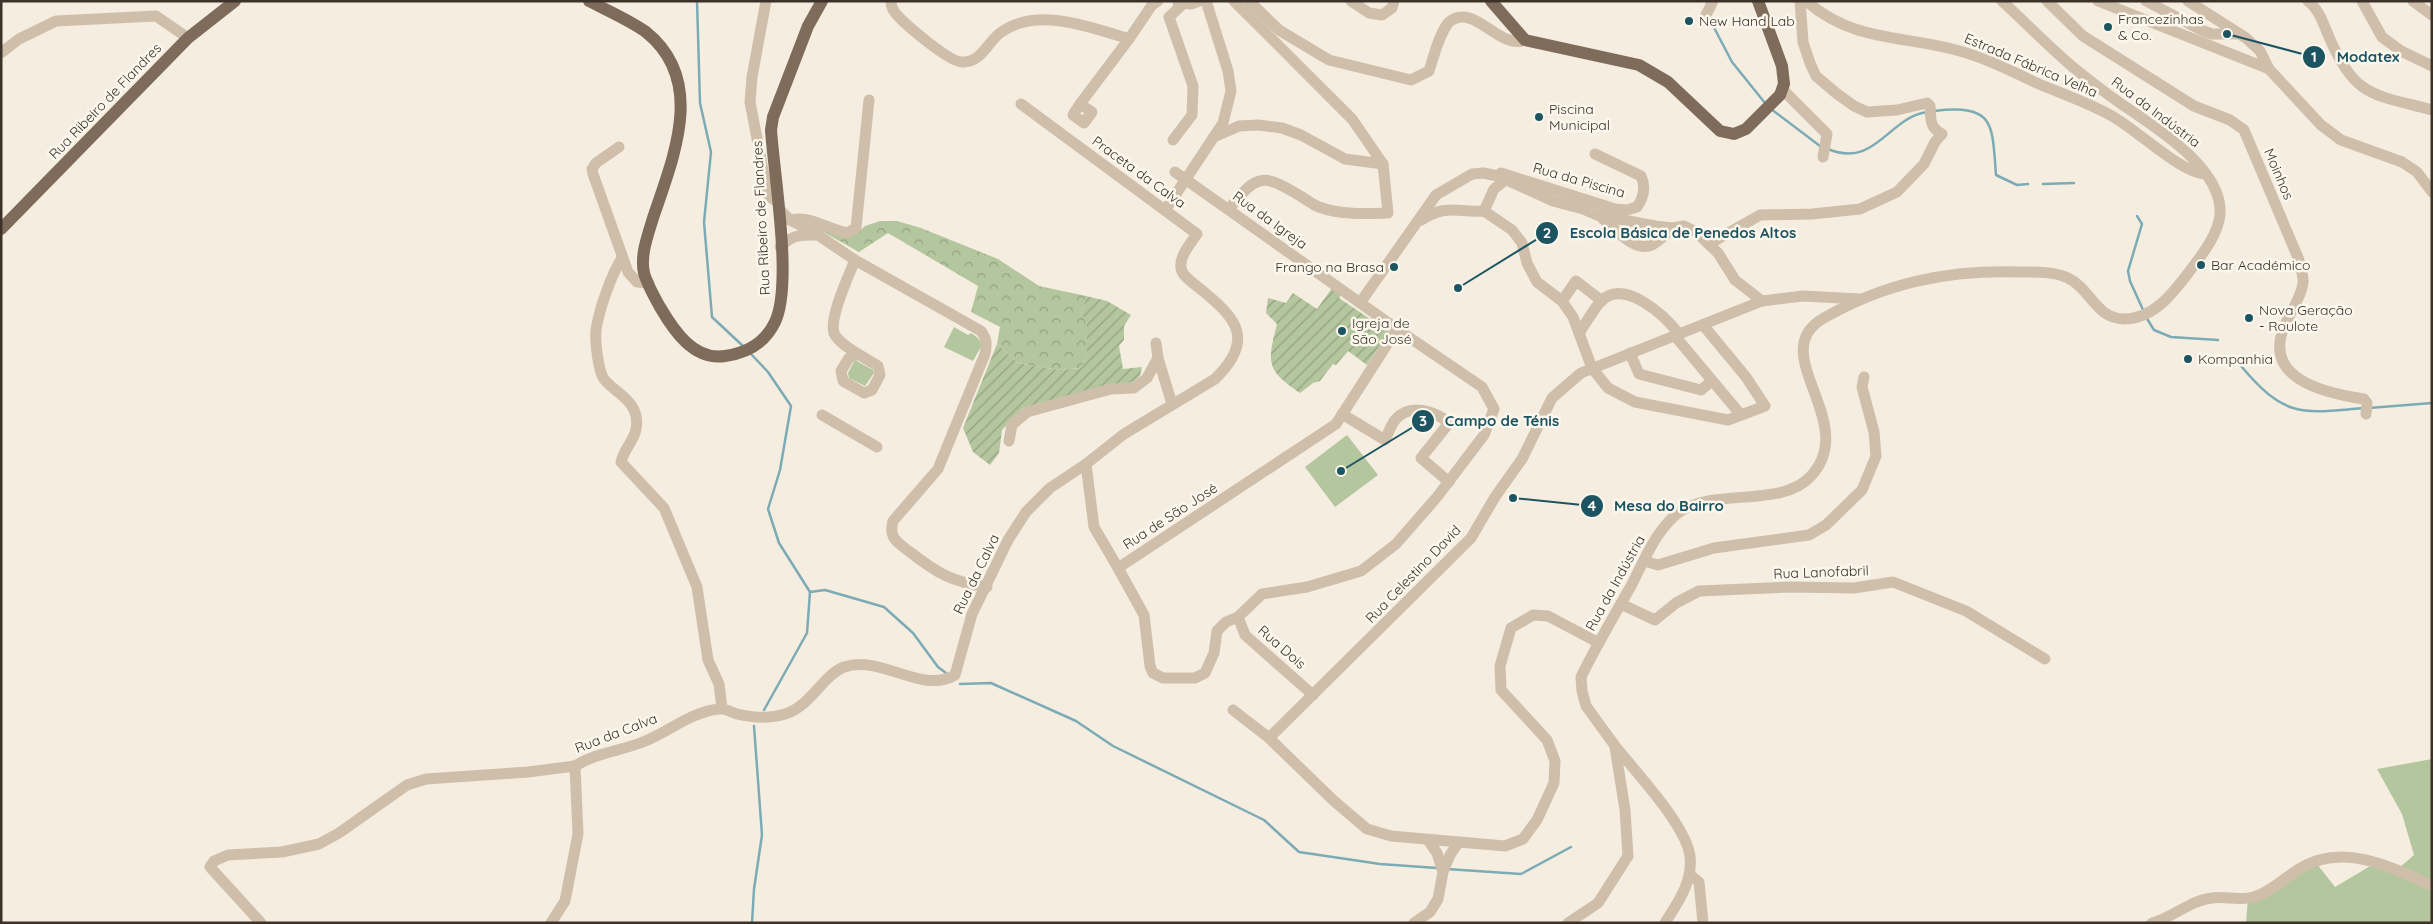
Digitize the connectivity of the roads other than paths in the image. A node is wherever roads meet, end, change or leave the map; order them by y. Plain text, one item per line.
1 (235, 1) edge
2 (590, 1) edge
3 (766, 1) edge
4 (822, 1) edge
5 (891, 1) edge
6 (1158, 1) edge
7 (1234, 1) edge
8 (1249, 1) edge
9 (1351, 1) edge
10 (1394, 1) edge
11 (1491, 1) edge
12 (1758, 1) edge
13 (1800, 1) edge
14 (1806, 1) edge
15 (2002, 1) edge
16 (2047, 1) edge
17 (2098, 1) edge
18 (2146, 1) edge
19 (2188, 1) edge
20 (2308, 1) edge
21 (2362, 1) edge
22 (2413, 1) edge
23 (1180, 2) edge
24 (1206, 2) edge
25 (1711, 5) edge
26 (2432, 15) edge
27 (1703, 21) dead end
28 (2240, 34) junction
29 (188, 38) junction
30 (1129, 39) junction
31 (1525, 40) junction
32 (1, 53) edge
33 (2432, 66) edge
34 (2269, 69) junction
35 (1781, 92) junction
36 (869, 100) dead end
37 (1021, 104) dead end
38 (1080, 104) dead end
39 (2432, 110) edge
40 (1362, 133) junction
41 (1214, 137) junction
42 (1174, 140) dead end
43 (619, 148) dead end
44 (1595, 154) dead end
45 (1823, 157) dead end
46 (1356, 160) junction
47 (1383, 164) junction
48 (1175, 172) dead end
49 (2204, 174) junction
50 (1490, 175) junction
51 (1186, 180) junction
52 (1504, 180) junction
53 (2432, 192) edge
54 (778, 206) junction
55 (1229, 208) junction
56 (1166, 209) junction
57 (1484, 211) junction
58 (1597, 215) junction
59 (790, 220) junction
60 (1416, 223) junction
61 (1673, 228) junction
62 (1, 229) edge
63 (815, 235) junction
64 (1709, 244) junction
65 (780, 247) junction
66 (622, 258) junction
67 (854, 260) junction
68 (1188, 279) joint
69 (649, 283) junction
70 (1862, 299) junction
71 (1562, 301) junction
72 (1602, 301) junction
73 (1762, 301) junction
74 (1360, 303) junction
75 (1703, 325) junction
76 (1398, 329) junction
77 (1579, 333) junction
78 (1677, 335) junction
79 (1156, 343) dead end
80 (858, 354) dead end
81 (1630, 354) junction
82 (1158, 358) junction
83 (1592, 368) junction
84 (1864, 377) dead end
85 (1712, 381) junction
86 (1172, 404) junction
87 (2366, 409) dead end
88 (1342, 414) junction
89 (822, 415) dead end
90 (1741, 415) junction
91 (1010, 441) dead end
92 (877, 447) dead end
93 (1086, 464) junction
94 (1449, 482) junction
95 (1644, 561) junction
96 (1118, 568) junction
97 (986, 586) junction
98 (1621, 604) junction
99 (1238, 617) junction
100 (1599, 643) junction
101 (2045, 659) dead end
102 (1313, 695) junction
103 (722, 708) junction
104 (1233, 710) dead end
105 (1269, 738) junction
106 (1614, 745) junction
107 (575, 766) junction
108 (1428, 840) junction
109 (1458, 843) junction
110 (1442, 872) junction
111 (1690, 875) junction
112 (2432, 886) edge
113 (261, 923) edge
114 (551, 923) edge
115 (1414, 923) edge
116 (1568, 923) edge
117 (1666, 923) edge
118 (1703, 923) edge
119 (2152, 923) edge

1 - 29 main road, Rua Ribeiro de Flandres
2 - 69 main road, Rua Ribeiro de Flandres
3 - 54 street
4 - 54 main road, Rua Ribeiro de Flandres
5 - 30 street
6 - 30 street
7 - 40 street
8 - 31 street
9 - 10 street
11 - 31 main road
12 - 35 main road
13 - 64 street
14 - 49 street, Estrada Fábrica Velha
15 - 49 street, Rua da Indústria
16 - 87 street, Moinhos
17 - 34 street
18 - 28 street
19 - 28 street
20 - 39 street
21 - 33 street
22 - 26 street
23 - 24 street
23 - 42 street
24 - 41 street
25 - 27 street
28 - 34 street
29 - 32 street
29 - 62 main road, Rua Ribeiro de Flandres
30 - 38 street
31 - 35 main road
34 - 53 street
35 - 45 street
36 - 59 street
37 - 56 street, Praceta da Calva
40 - 46 street
40 - 47 street
41 - 46 street
41 - 51 street
43 - 66 street
44 - 50 street, Rua da Piscina
46 - 47 street
47 - 55 street
48 - 51 street, Rua da Igreja
49 - 70 street, Rua da Indústria
50 - 52 street
50 - 60 street
51 - 55 street, Rua da Igreja
51 - 56 street
52 - 57 street
52 - 58 street
54 - 59 street
54 - 65 main road, Rua Ribeiro de Flandres
55 - 74 street, Rua da Igreja
56 - 68 street, Praceta da Calva
57 - 60 street
57 - 71 street
58 - 61 street
58 - 61 street
59 - 63 street
60 - 74 street
61 - 64 street
63 - 65 street
63 - 67 street
64 - 73 street
65 - 69 main road, Rua Ribeiro de Flandres
66 - 69 street
66 - 103 street
67 - 80 street
67 - 97 street
68 - 86 street, Rua da Calva
70 - 73 street, Rua Celestino David
70 - 95 street, Rua da Indústria
71 - 72 street
71 - 77 street
72 - 77 street
72 - 78 street
73 - 75 street, Rua Celestino David
74 - 76 street, Rua da Igreja
75 - 78 street, Rua Celestino David
75 - 90 street
76 - 88 street, Rua de São José
76 - 94 street, Rua da Igreja
77 - 83 street
78 - 81 street, Rua Celestino David
78 - 85 street
79 - 82 street
81 - 83 street, Rua Celestino David
81 - 85 street
82 - 86 street
82 - 91 street
83 - 90 street
83 - 102 street, Rua Celestino David
84 - 95 street
85 - 90 street
86 - 93 street, Rua da Calva
88 - 94 street
88 - 96 street, Rua de São José
89 - 92 street
93 - 96 street
93 - 97 street, Rua da Calva
94 - 99 street, Rua de São José
95 - 98 street, Rua da Indústria
96 - 99 street, Rua de São José
97 - 103 street, Rua da Calva
98 - 100 street, Rua da Indústria
98 - 101 street, Rua Lanofabril
99 - 102 street, Rua Dois
100 - 106 street, Rua da Indústria
100 - 109 street
102 - 105 street, Rua Celestino David
103 - 107 street, Rua da Calva
104 - 105 street
105 - 108 street
106 - 111 street, Rua da Indústria
106 - 116 street
107 - 113 street
107 - 114 street, Rua da Calva
108 - 109 street
108 - 110 street
109 - 110 street
110 - 115 street
111 - 117 street, Rua da Indústria
111 - 118 street
112 - 119 street

